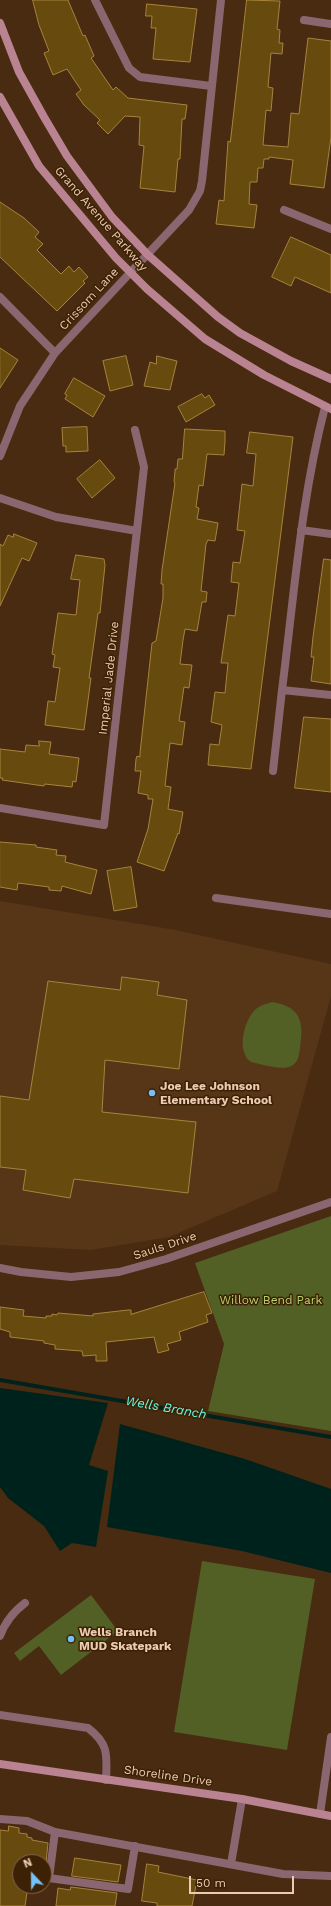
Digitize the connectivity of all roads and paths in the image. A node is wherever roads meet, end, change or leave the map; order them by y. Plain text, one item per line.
1 (95, 0) edge
2 (221, 0) edge
3 (304, 20) dead end
4 (0, 23) edge
5 (331, 24) edge
6 (211, 86) junction
7 (0, 97) edge
8 (284, 210) dead end
9 (331, 229) edge
10 (148, 255) junction
11 (130, 273) junction
12 (0, 297) edge
13 (55, 353) junction
14 (331, 379) edge
15 (328, 408) edge
16 (135, 430) dead end
17 (0, 456) edge
18 (0, 498) edge
19 (301, 530) junction
20 (137, 531) junction
21 (331, 534) edge
22 (282, 690) junction
23 (331, 695) edge
24 (272, 771) dead end
25 (0, 808) edge
26 (216, 898) dead end
27 (331, 914) edge
28 (331, 1202) edge
29 (0, 1268) edge
30 (25, 1603) dead end
31 (0, 1636) edge
32 (0, 1715) edge
33 (331, 1737) edge
34 (0, 1764) edge
35 (329, 1766) edge
36 (106, 1780) junction
37 (242, 1799) junction
38 (320, 1814) junction
39 (331, 1816) edge
40 (0, 1819) edge
41 (55, 1832) junction
42 (135, 1846) junction
43 (231, 1864) junction
44 (331, 1876) edge

1 - 6 street
2 - 6 street, Crissom Lane
3 - 5 street
4 - 10 street, Grand Avenue Parkway
6 - 10 street, Crissom Lane
7 - 11 street, Grand Avenue Parkway
8 - 9 street
10 - 11 street, Crissom Lane
10 - 14 street, Grand Avenue Parkway
11 - 13 street, Crissom Lane
11 - 15 street, Grand Avenue Parkway
12 - 13 street
13 - 17 street, Crissom Lane
15 - 19 street
16 - 20 street, Imperial Jade Drive
18 - 20 street
19 - 21 street
19 - 22 street
20 - 25 street, Imperial Jade Drive
22 - 23 street
22 - 24 street
26 - 27 street
28 - 29 street, Sauls Drive
30 - 31 street
32 - 36 street
33 - 35 street
34 - 36 street, Shoreline Drive
35 - 38 street
36 - 37 street, Shoreline Drive
37 - 38 street, Shoreline Drive
37 - 43 street
38 - 39 street, Shoreline Drive
40 - 41 street
41 - 42 street
41 - 42 street
42 - 43 street
43 - 44 street

